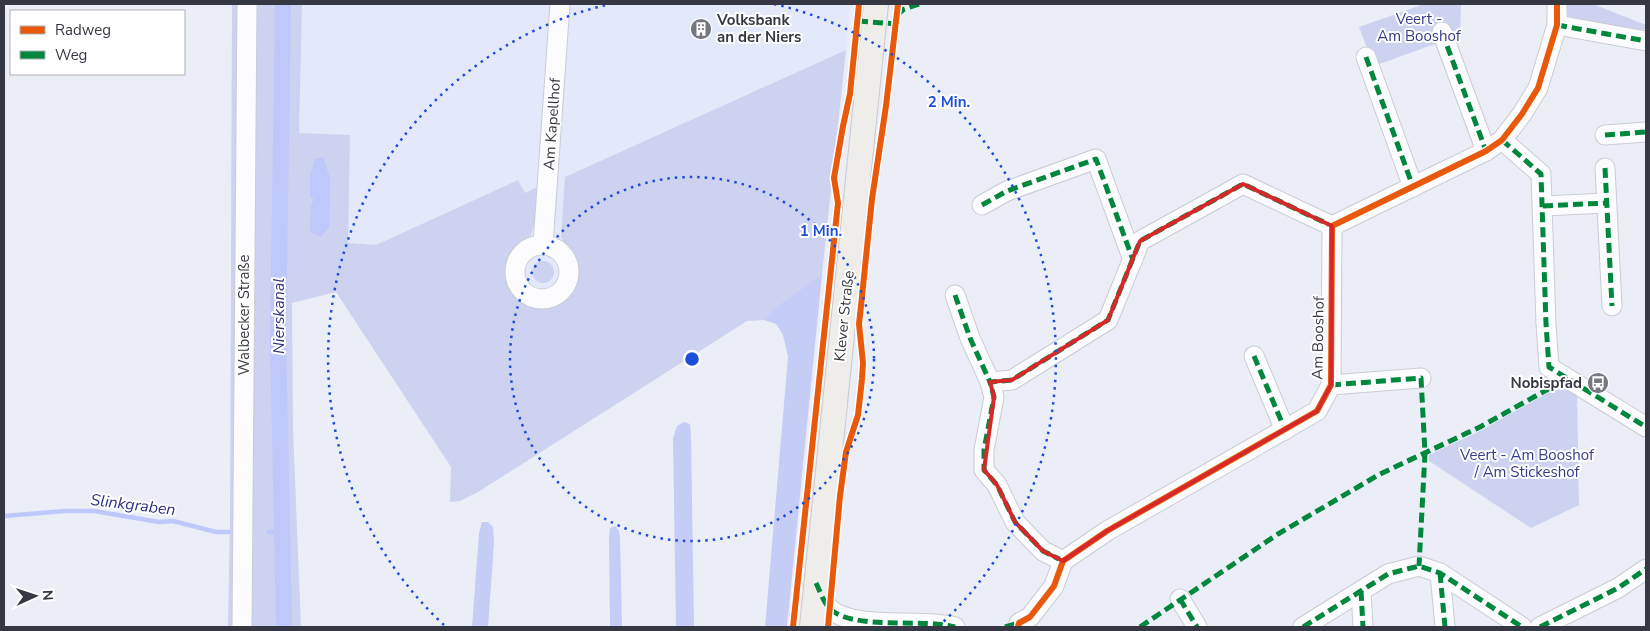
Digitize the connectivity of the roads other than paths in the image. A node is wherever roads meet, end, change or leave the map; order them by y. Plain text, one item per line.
1 (247, 4) edge
2 (560, 4) edge
3 (876, 4) edge
4 (1557, 4) edge
5 (1557, 25) junction
6 (1442, 32) dead end
7 (1646, 41) edge
8 (1366, 57) dead end
9 (1646, 132) edge
10 (1605, 135) dead end
11 (1502, 140) junction
12 (1486, 150) junction
13 (1604, 168) dead end
14 (1413, 187) junction
15 (1606, 203) junction
16 (982, 205) dead end
17 (1543, 206) junction
18 (1332, 226) junction
19 (543, 244) dead end
20 (1133, 260) junction
21 (955, 295) dead end
22 (1612, 306) dead end
23 (1254, 356) dead end
24 (1421, 378) dead end
25 (990, 382) junction
26 (1331, 385) junction
27 (1646, 427) edge
28 (1285, 430) junction
29 (1063, 561) junction
30 (1646, 570) edge
31 (1440, 573) junction
32 (816, 583) junction
33 (1361, 591) junction
34 (1180, 599) dead end
35 (853, 624) edge
36 (1014, 626) edge
37 (242, 627) edge
38 (812, 627) edge
39 (955, 627) edge
40 (1198, 627) edge
41 (1303, 627) edge
42 (1363, 627) edge
43 (1445, 627) edge
44 (1522, 627) edge
45 (1540, 627) edge

1 - 37 street, Walbecker Straße
2 - 19 street, Am Kapellhof
3 - 32 main road, Klever Straße
4 - 5 street
5 - 7 street
5 - 11 street
6 - 12 street
8 - 14 street
9 - 10 street
11 - 12 street
11 - 17 street
12 - 14 street
13 - 15 street
14 - 18 street
15 - 17 street
15 - 22 street
16 - 20 street
17 - 27 street
18 - 20 street
18 - 26 street, Am Booshof
20 - 25 street
21 - 25 street
23 - 28 street
24 - 26 street, Am Booshof
25 - 29 street
26 - 28 street, Am Booshof
28 - 29 street, Am Booshof
29 - 36 street
30 - 45 street
31 - 33 street
31 - 43 street
31 - 44 street
32 - 35 street
32 - 38 main road, Klever Straße
33 - 41 street
33 - 42 street
34 - 40 street
35 - 39 street

